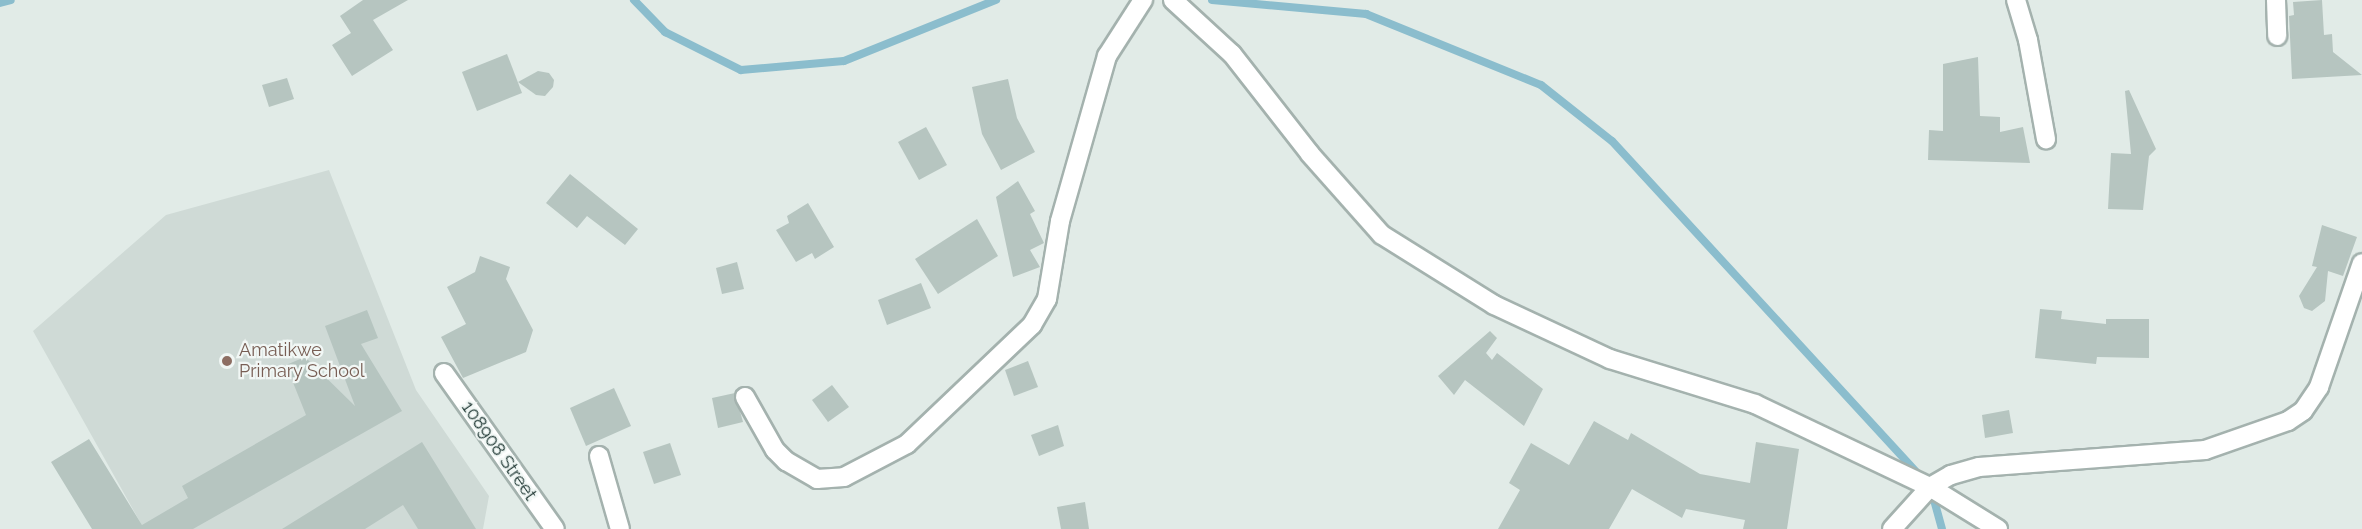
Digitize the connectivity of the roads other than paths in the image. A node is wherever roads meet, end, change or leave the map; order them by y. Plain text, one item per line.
1 (1143, 0) edge
2 (1173, 0) edge
3 (2016, 0) edge
4 (2276, 0) edge
5 (2277, 36) dead end
6 (2046, 140) dead end
7 (2362, 263) edge
8 (444, 373) dead end
9 (745, 397) dead end
10 (599, 456) dead end
11 (1930, 487) junction
12 (555, 529) edge
13 (620, 529) edge
14 (1893, 529) edge
15 (1998, 529) edge

1 - 9 street
2 - 11 street
3 - 6 street
4 - 5 street
7 - 11 street
8 - 12 street, 108908 Street
10 - 13 street
11 - 14 street
11 - 15 street

